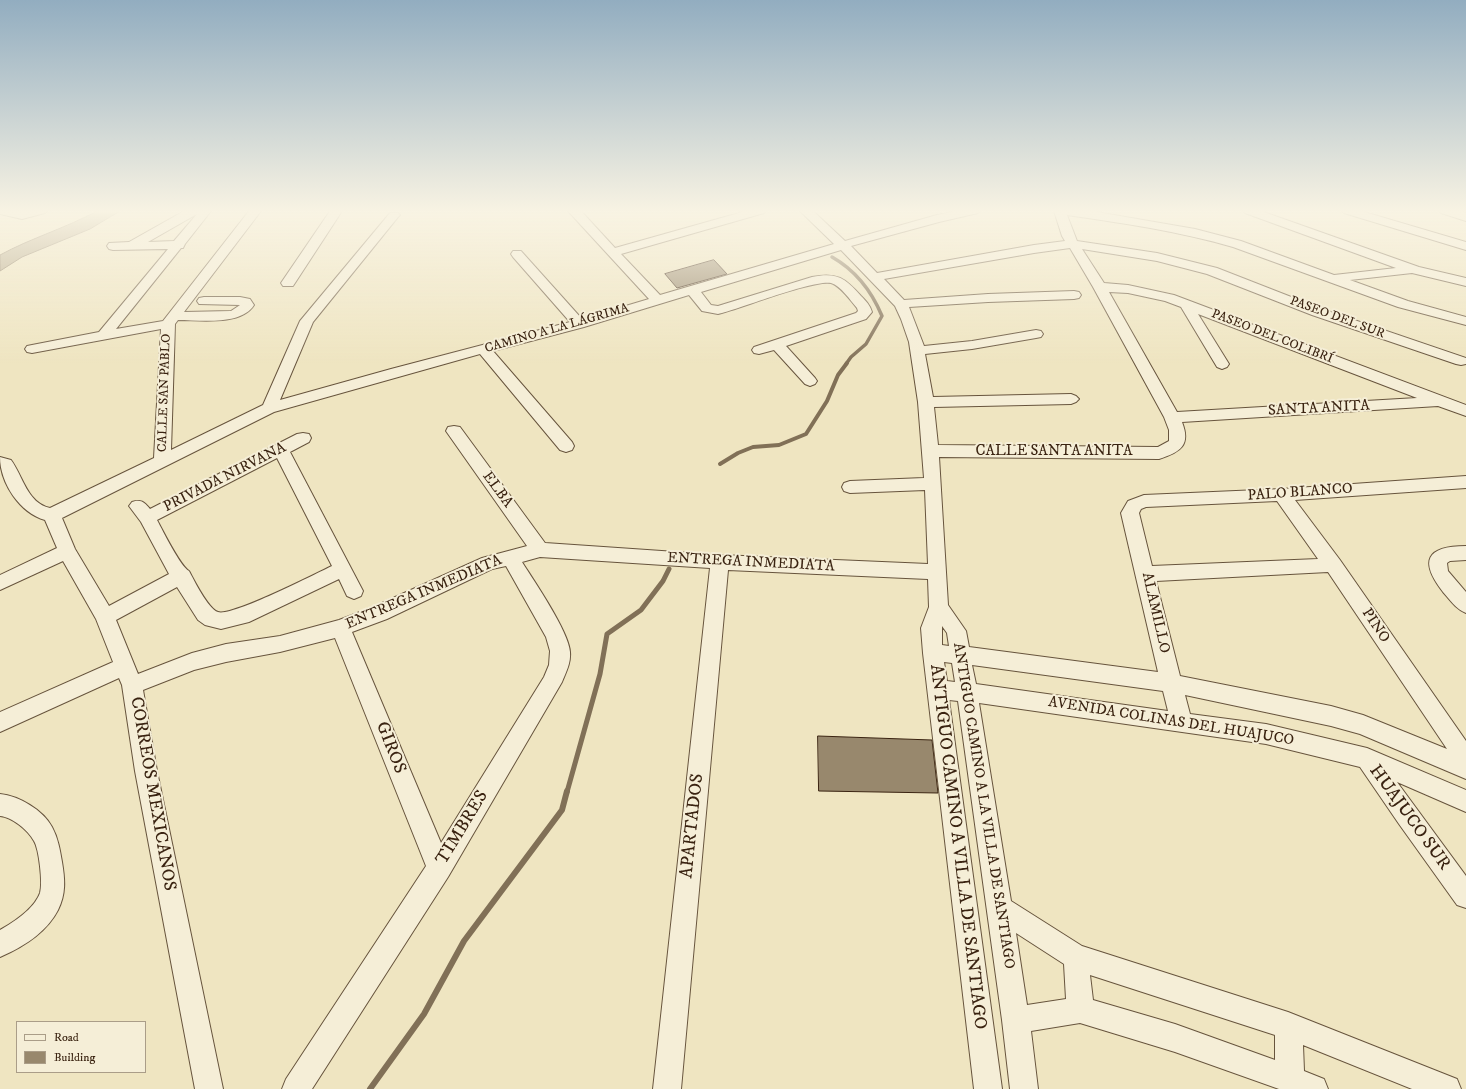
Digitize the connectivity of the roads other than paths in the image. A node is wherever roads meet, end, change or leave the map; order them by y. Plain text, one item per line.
1 (165, 262) edge
2 (216, 262) edge
3 (302, 262) edge
4 (356, 262) edge
5 (524, 262) edge
6 (622, 262) edge
7 (789, 262) edge
8 (860, 262) edge
9 (961, 262) edge
10 (1085, 262) edge
11 (1177, 262) edge
12 (1285, 262) edge
13 (1392, 262) edge
14 (1415, 270) junction
15 (874, 277) junction
16 (1332, 279) junction
17 (1466, 282) edge
18 (288, 283) dead end
19 (1100, 287) junction
20 (693, 291) junction
21 (1074, 295) dead end
22 (204, 301) dead end
23 (658, 301) junction
24 (901, 304) junction
25 (1186, 305) junction
26 (171, 320) junction
27 (1466, 321) edge
28 (579, 324) junction
29 (104, 334) junction
30 (1036, 334) dead end
31 (776, 344) junction
32 (32, 349) dead end
33 (484, 350) junction
34 (759, 350) dead end
35 (917, 351) junction
36 (1461, 361) dead end
37 (1222, 364) dead end
38 (810, 381) dead end
39 (1071, 399) dead end
40 (1466, 400) edge
41 (926, 402) junction
42 (1441, 402) junction
43 (269, 408) junction
44 (1466, 411) edge
45 (1172, 417) junction
46 (454, 431) dead end
47 (303, 438) dead end
48 (566, 446) dead end
49 (280, 450) junction
50 (930, 451) junction
51 (162, 461) junction
52 (0, 463) edge
53 (1466, 482) edge
54 (933, 484) junction
55 (850, 487) dead end
56 (1282, 495) junction
57 (1134, 505) joint
58 (48, 514) junction
59 (540, 550) junction
60 (67, 551) junction
61 (1466, 553) edge
62 (510, 557) junction
63 (720, 562) junction
64 (1333, 565) junction
65 (343, 569) junction
66 (179, 572) junction
67 (937, 572) junction
68 (1146, 574) junction
69 (0, 583) edge
70 (354, 591) dead end
71 (1466, 605) edge
72 (939, 607) junction
73 (102, 612) junction
74 (341, 628) junction
75 (933, 653) junction
76 (961, 655) junction
77 (129, 675) junction
78 (1171, 683) junction
79 (938, 690) junction
80 (967, 692) junction
81 (0, 722) edge
82 (1182, 723) junction
83 (1367, 758) junction
84 (1466, 759) edge
85 (1466, 768) edge
86 (1466, 801) edge
87 (7, 806) edge
88 (439, 868) junction
89 (1466, 896) edge
90 (998, 907) junction
91 (0, 944) edge
92 (1076, 957) junction
93 (1080, 1010) junction
94 (1016, 1020) junction
95 (1288, 1026) junction
96 (1299, 1086) edge
97 (209, 1089) edge
98 (296, 1089) edge
99 (667, 1089) edge
100 (988, 1089) edge
101 (1024, 1089) edge
102 (1447, 1089) edge

1 - 29 street
2 - 26 street, CALLE SAN PABLO
3 - 18 street
4 - 43 street
5 - 28 street
6 - 23 street
7 - 20 street, CAMINO A LA LÁGRIMA
8 - 15 street
9 - 15 street, PASEO DEL SUR
10 - 19 street
11 - 36 street, PASEO DEL SUR
12 - 16 street
13 - 14 street
14 - 16 street
14 - 17 street
15 - 24 street
16 - 27 street
19 - 25 street, PASEO DEL COLIBRÍ
19 - 45 street
20 - 23 street, CAMINO A LA LÁGRIMA
20 - 31 street
21 - 24 street
22 - 26 street
23 - 28 street, CAMINO A LA LÁGRIMA
24 - 35 street
25 - 37 street
25 - 42 street, PASEO DEL COLIBRÍ
26 - 29 street
26 - 51 street, CALLE SAN PABLO
28 - 33 street, CAMINO A LA LÁGRIMA
29 - 32 street
30 - 35 street
31 - 34 street
31 - 38 street
33 - 43 street, CAMINO A LA LÁGRIMA
33 - 48 street
35 - 41 street
39 - 41 street
40 - 42 street, SANTA ANITA
41 - 50 street
42 - 44 street, PASEO DEL COLIBRÍ
42 - 45 street, SANTA ANITA
43 - 51 street, CAMINO A LA LÁGRIMA
45 - 50 street, CALLE SANTA ANITA
46 - 59 street, ELBA
47 - 49 street, PRIVADA NIRVANA
49 - 65 street
49 - 66 street, PRIVADA NIRVANA
50 - 54 street
51 - 58 street, CAMINO A LA LÁGRIMA
52 - 58 street
53 - 56 street, PALO BLANCO
54 - 55 street
54 - 67 street
56 - 57 street, PALO BLANCO
56 - 64 street, PINO
57 - 68 street, ALAMILLO
58 - 60 street, CORREOS MEXICANOS
59 - 62 street, ENTREGA INMEDIATA
59 - 63 street, ENTREGA INMEDIATA
60 - 69 street
60 - 73 street, CORREOS MEXICANOS
61 - 71 street
62 - 74 street, ENTREGA INMEDIATA
62 - 88 street, TIMBRES
63 - 67 street, ENTREGA INMEDIATA
63 - 99 street, APARTADOS
64 - 68 street
64 - 84 street, PINO
65 - 66 street
65 - 70 street
66 - 73 street
67 - 72 street
68 - 78 street, ALAMILLO
72 - 75 street, ANTIGUO CAMINO A VILLA DE SANTIAGO
72 - 76 street, ANTIGUO CAMINO A LA VILLA DE SANTIAGO
73 - 77 street, CORREOS MEXICANOS
74 - 77 street, ENTREGA INMEDIATA
74 - 88 street, GIROS
75 - 76 street
75 - 79 street, ANTIGUO CAMINO A VILLA DE SANTIAGO
76 - 78 street
76 - 80 street, ANTIGUO CAMINO A LA VILLA DE SANTIAGO
77 - 81 street, ENTREGA INMEDIATA
77 - 97 street, CORREOS MEXICANOS
78 - 82 street, ALAMILLO
78 - 85 street
79 - 80 street, AVENIDA COLINAS DEL HUAJUCO
79 - 100 street, ANTIGUO CAMINO A VILLA DE SANTIAGO
80 - 82 street, AVENIDA COLINAS DEL HUAJUCO
80 - 90 street, ANTIGUO CAMINO A LA VILLA DE SANTIAGO
82 - 83 street, AVENIDA COLINAS DEL HUAJUCO
83 - 86 street, AVENIDA COLINAS DEL HUAJUCO
83 - 89 street, HUAJUCO SUR
87 - 91 street
88 - 98 street, TIMBRES
90 - 92 street
90 - 94 street, ANTIGUO CAMINO A LA VILLA DE SANTIAGO
92 - 93 street
92 - 95 street
93 - 94 street
93 - 96 street
94 - 101 street, ANTIGUO CAMINO A LA VILLA DE SANTIAGO
95 - 96 street
95 - 102 street

